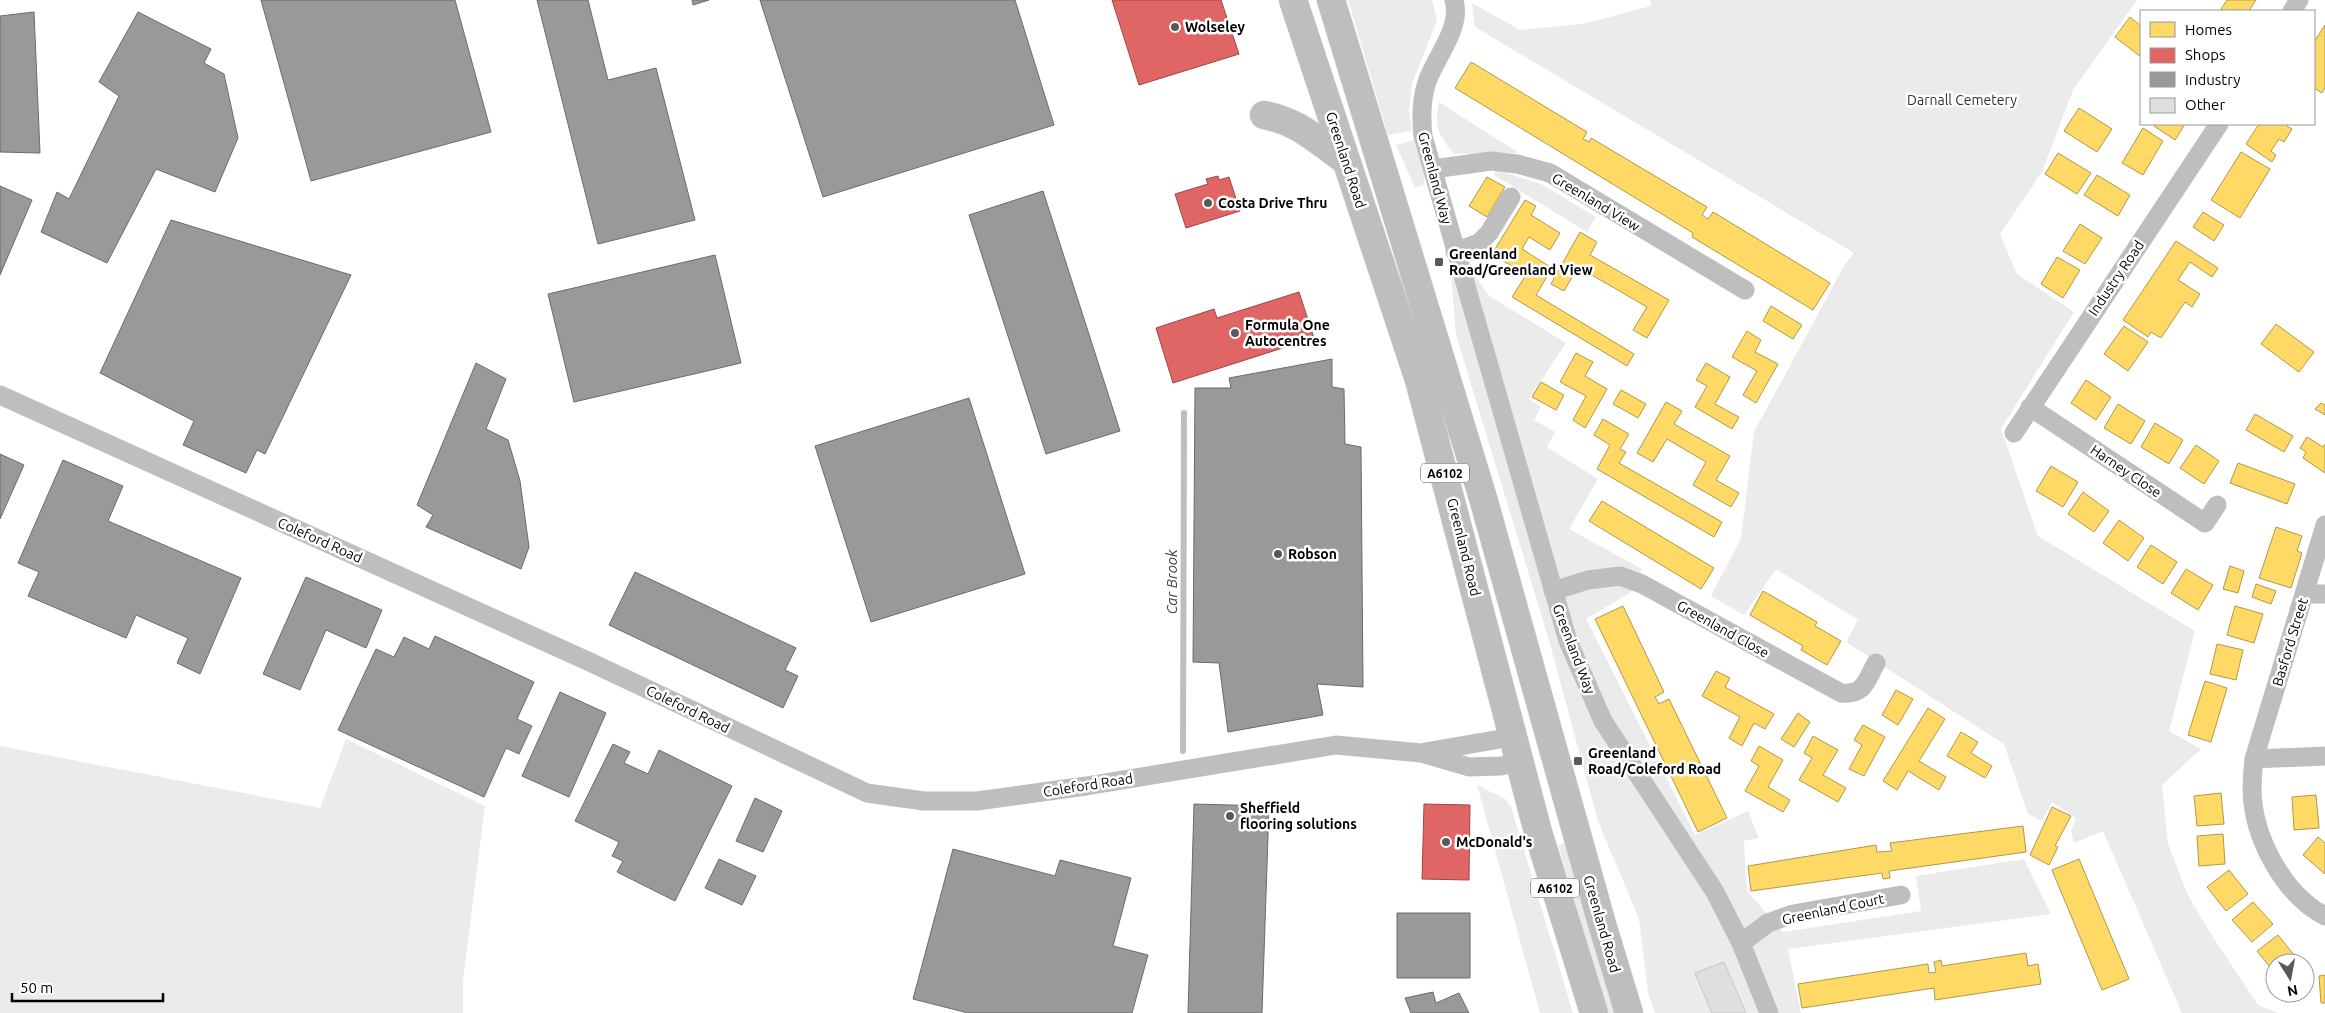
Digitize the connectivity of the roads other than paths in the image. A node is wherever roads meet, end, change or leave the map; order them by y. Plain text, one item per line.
1 (1293, 0) edge
2 (1331, 0) edge
3 (1454, 0) edge
4 (1313, 64) junction
5 (1351, 64) junction
6 (1323, 90) junction
7 (1264, 115) dead end
8 (2218, 125) edge
9 (1345, 160) junction
10 (1433, 169) junction
11 (1511, 196) dead end
12 (1455, 252) junction
13 (1744, 290) dead end
14 (0, 395) edge
15 (2030, 407) junction
16 (2014, 433) dead end
17 (2217, 505) dead end
18 (2325, 525) edge
19 (1553, 591) junction
20 (2305, 594) junction
21 (2325, 594) edge
22 (1876, 663) dead end
23 (1551, 740) junction
24 (1516, 749) junction
25 (1421, 753) junction
26 (2325, 756) edge
27 (2254, 759) junction
28 (1901, 895) dead end
29 (2325, 916) edge
30 (1741, 943) junction
31 (1594, 1013) edge
32 (1629, 1013) edge
33 (1769, 1013) edge

1 - 4 highway, Greenland Road / A6102
2 - 5 highway, Greenland Road / A6102
3 - 10 street, Greenland Way
4 - 5 highway
4 - 6 highway, Greenland Road / A6102
5 - 6 highway
5 - 23 highway, Greenland Road / A6102
6 - 9 highway, Greenland Road / A6102
7 - 9 highway
8 - 15 street, Industry Road
9 - 24 highway, Greenland Road / A6102
10 - 12 street, Greenland Way
10 - 13 street, Greenland View
11 - 12 street
12 - 19 street, Greenland Way
14 - 25 street, Coleford Road
15 - 16 street, Industry Road
15 - 17 street, Harney Close
18 - 20 street, Basford Street
19 - 22 street, Greenland Close
19 - 30 street, Greenland Way
20 - 21 street
20 - 27 street, Basford Street
23 - 24 highway
23 - 32 highway, Greenland Road / A6102
24 - 25 street, Coleford Road
24 - 25 street, Coleford Road
24 - 31 highway, Greenland Road / A6102
26 - 27 street
27 - 29 street, Basford Street
28 - 30 street, Greenland Court
30 - 33 street, Greenland Way

